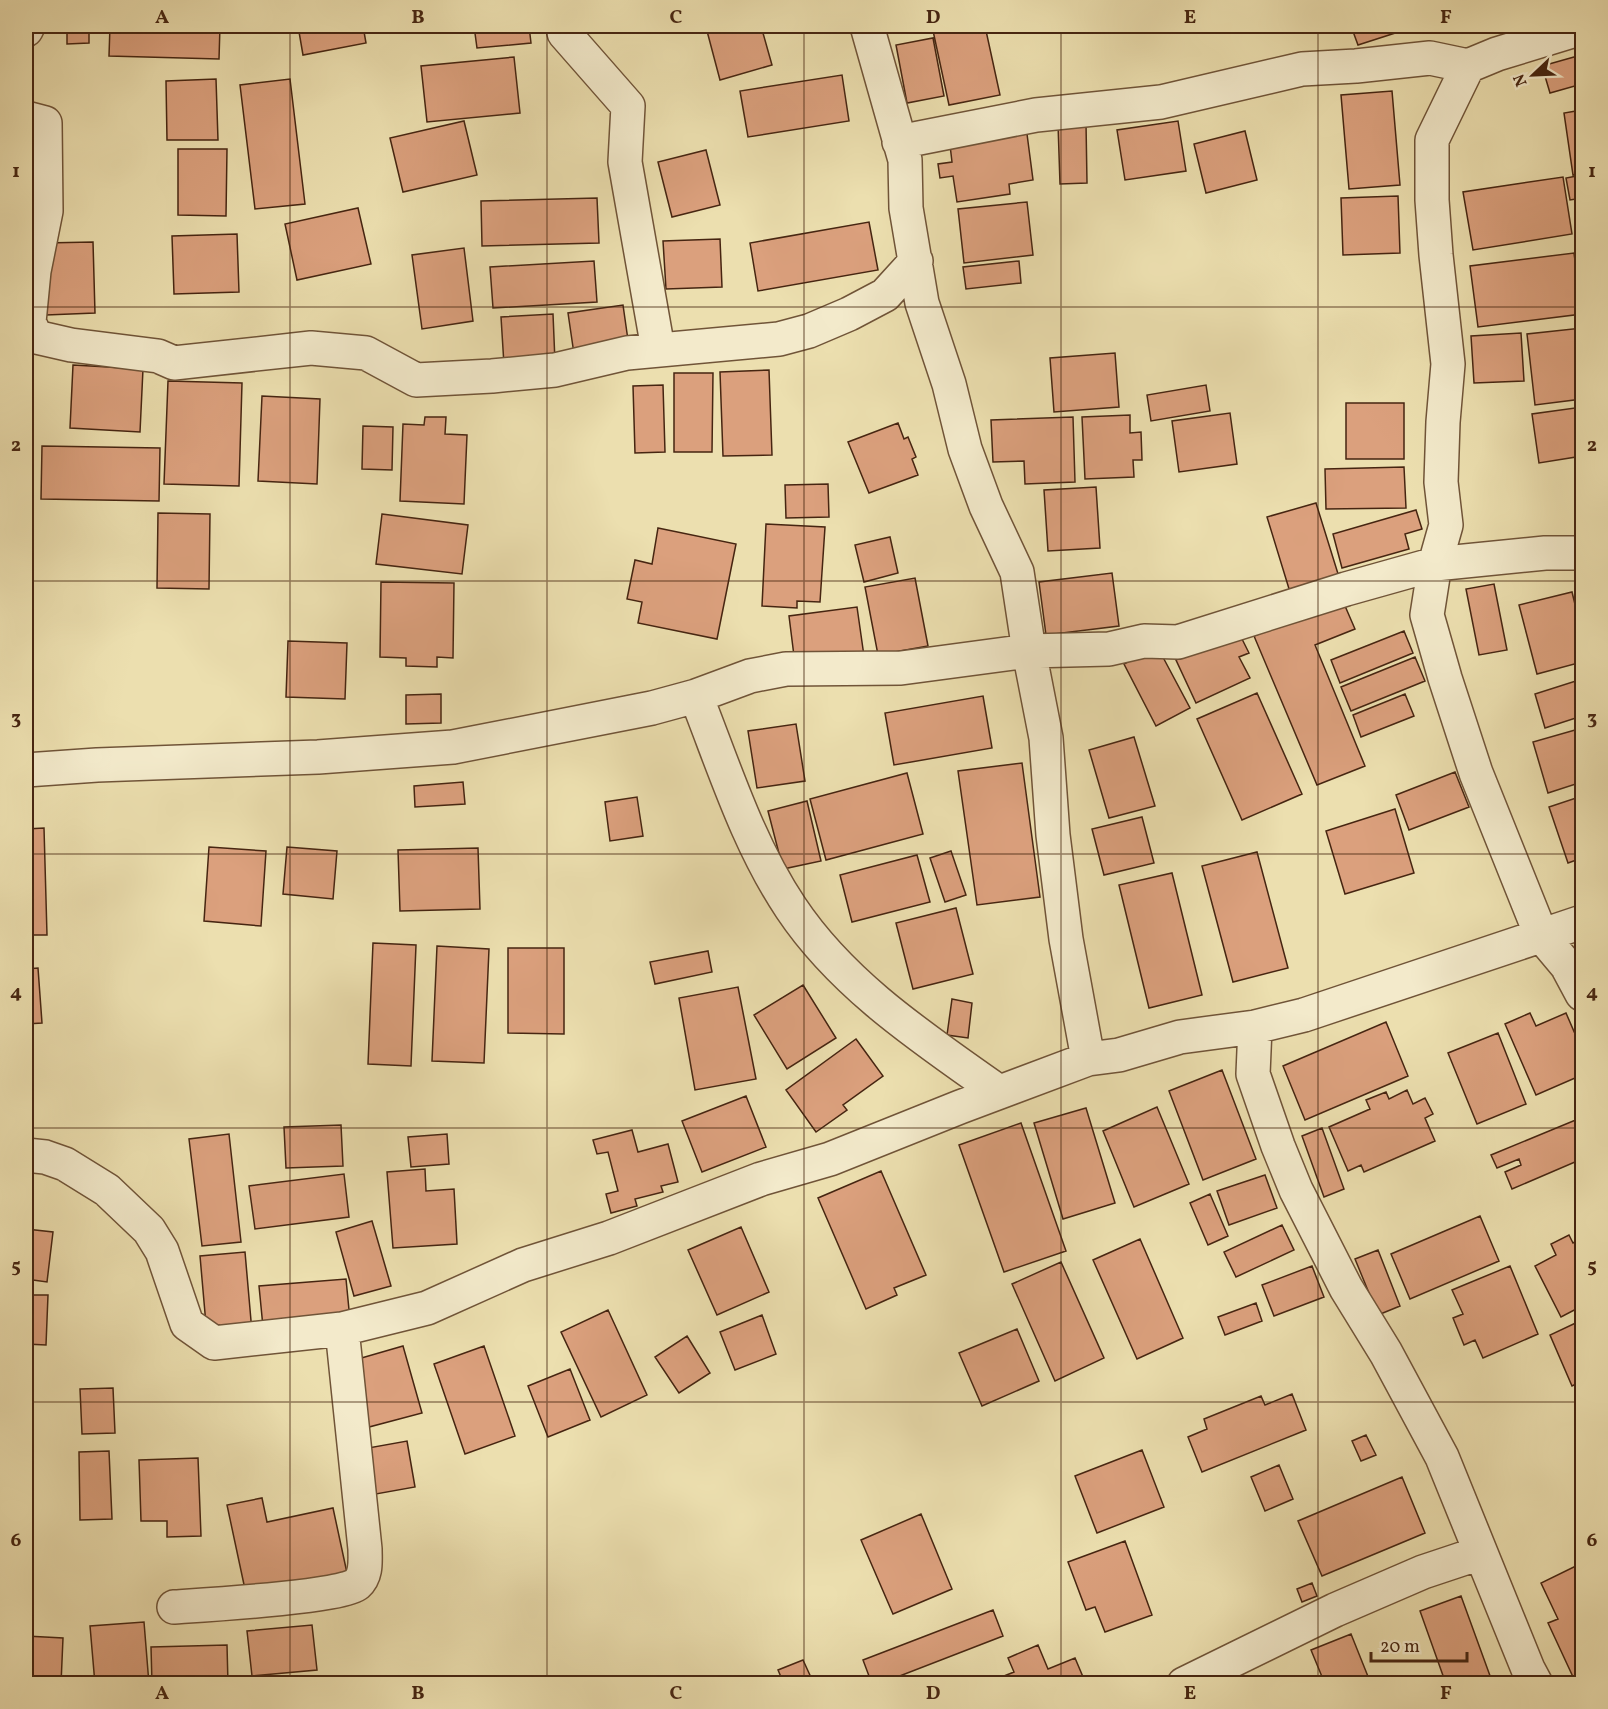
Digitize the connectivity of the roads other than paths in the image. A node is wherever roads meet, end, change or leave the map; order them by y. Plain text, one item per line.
1 (28, 26) edge
2 (563, 26) edge
3 (867, 26) edge
4 (1582, 28) edge
5 (26, 30) edge
6 (1468, 66) junction
7 (26, 118) edge
8 (899, 142) junction
9 (916, 261) junction
10 (885, 295) junction
11 (922, 303) junction
12 (658, 349) junction
13 (1582, 553) edge
14 (1436, 564) junction
15 (1029, 651) junction
16 (696, 696) junction
17 (26, 770) edge
18 (1582, 922) edge
19 (1541, 935) junction
20 (1582, 994) edge
21 (1255, 1027) junction
22 (1088, 1059) junction
23 (999, 1092) junction
24 (26, 1155) edge
25 (342, 1329) junction
26 (1480, 1553) junction
27 (174, 1607) dead end
28 (1184, 1683) edge
29 (1536, 1683) edge

1 - 5 street
2 - 12 street
3 - 8 street
4 - 6 street
6 - 8 street
6 - 14 street
7 - 12 street
8 - 9 street
9 - 10 street
9 - 11 street
10 - 11 street
10 - 12 street
11 - 15 street
13 - 14 street
14 - 15 street
14 - 19 street
15 - 16 street
15 - 22 street
16 - 17 street
16 - 23 street
18 - 19 street
19 - 20 street
19 - 21 street
21 - 22 street
21 - 26 street
22 - 23 street
23 - 25 street
24 - 25 street
25 - 27 street
26 - 28 street
26 - 29 street

